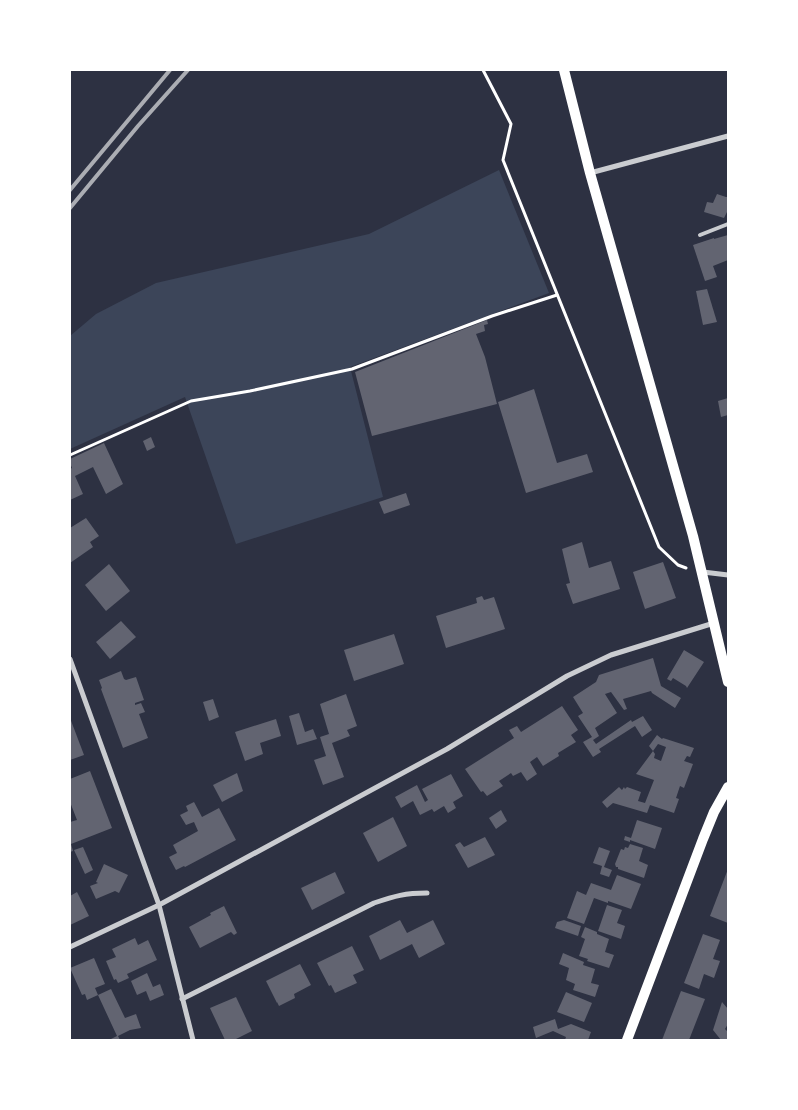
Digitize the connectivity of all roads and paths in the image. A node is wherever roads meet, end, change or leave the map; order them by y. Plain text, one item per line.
1 (483, 70) edge
2 (564, 70) edge
3 (728, 136) edge
4 (590, 173) junction
5 (728, 224) edge
6 (700, 235) dead end
7 (557, 295) junction
8 (70, 455) edge
9 (703, 572) junction
10 (728, 575) edge
11 (714, 622) junction
12 (70, 659) edge
13 (728, 682) edge
14 (728, 787) edge
15 (427, 894) dead end
16 (159, 905) junction
17 (70, 947) edge
18 (182, 999) junction
19 (193, 1040) edge
20 (627, 1040) edge

1 - 7 path
2 - 4 main road
3 - 4 street
4 - 9 main road
5 - 6 lane
7 - 8 path
7 - 9 path
9 - 10 street
9 - 11 main road
11 - 13 main road
11 - 16 street
12 - 16 street
14 - 20 main road
15 - 18 street
16 - 17 street
16 - 18 street
18 - 19 street

